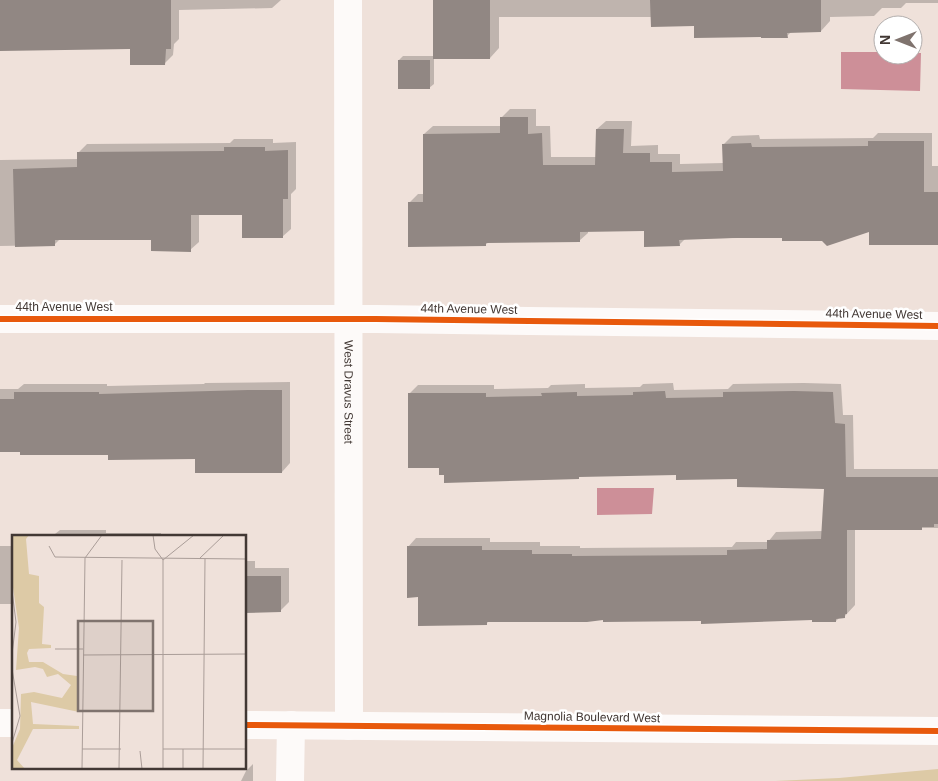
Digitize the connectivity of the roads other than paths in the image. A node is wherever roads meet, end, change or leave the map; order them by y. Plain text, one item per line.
1 (348, 0) edge
2 (0, 319) edge
3 (349, 319) junction
4 (938, 326) edge
5 (246, 724) edge
6 (291, 725) junction
7 (349, 726) junction
8 (938, 731) edge
9 (290, 781) edge

1 - 3 street, West Dravus Street
2 - 3 street, 44th Avenue West
3 - 4 street, 44th Avenue West
3 - 7 street, West Dravus Street
5 - 6 street, Magnolia Boulevard West
6 - 7 street, Magnolia Boulevard West
6 - 9 street
7 - 8 street, Magnolia Boulevard West

